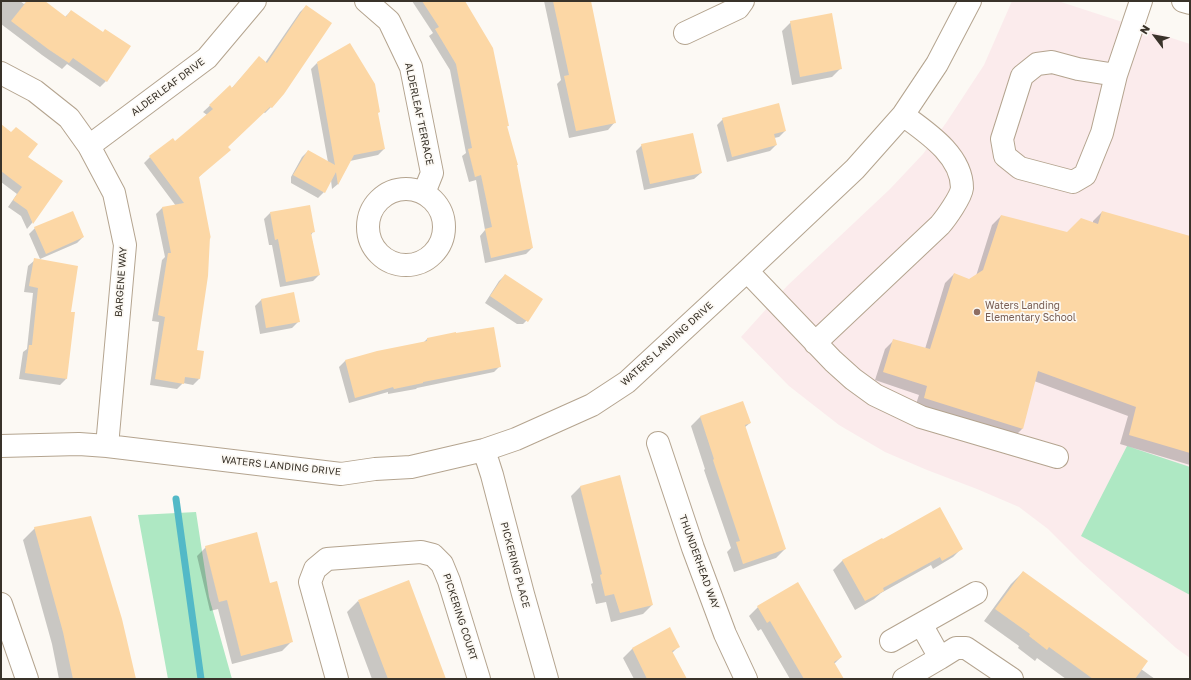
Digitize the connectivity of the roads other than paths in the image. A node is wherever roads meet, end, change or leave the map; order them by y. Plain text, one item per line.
1 (255, 1) edge
2 (366, 1) edge
3 (743, 1) edge
4 (970, 1) edge
5 (1141, 1) edge
6 (1183, 1) edge
7 (1190, 3) edge
8 (685, 33) dead end
9 (1, 73) edge
10 (1116, 75) junction
11 (903, 115) junction
12 (89, 146) junction
13 (424, 193) dead end
14 (747, 271) junction
15 (816, 344) junction
16 (658, 443) dead end
17 (1, 446) edge
18 (107, 446) junction
19 (484, 450) junction
20 (1057, 457) dead end
21 (976, 593) dead end
22 (1, 604) edge
23 (922, 624) junction
24 (891, 641) dead end
25 (940, 658) junction
26 (27, 679) edge
27 (337, 679) edge
28 (479, 679) edge
29 (548, 679) edge
30 (746, 679) edge
31 (904, 679) edge
32 (1012, 679) edge

1 - 12 street, ALDERLEAF DRIVE
2 - 13 street, ALDERLEAF TERRACE
3 - 8 street
4 - 11 street, WATERS LANDING DRIVE
5 - 10 street
6 - 7 street
9 - 12 street, BARGENE WAY
10 - 10 street
11 - 14 street, WATERS LANDING DRIVE
11 - 15 street
12 - 18 street, BARGENE WAY
14 - 15 street
14 - 19 street, WATERS LANDING DRIVE
15 - 20 street
16 - 30 street, THUNDERHEAD WAY
17 - 18 street, WATERS LANDING DRIVE
18 - 19 street, WATERS LANDING DRIVE
19 - 29 street, PICKERING PLACE
21 - 23 street
22 - 26 street
23 - 24 street
23 - 25 street
25 - 31 street
25 - 32 street
27 - 28 street, PICKERING COURT

